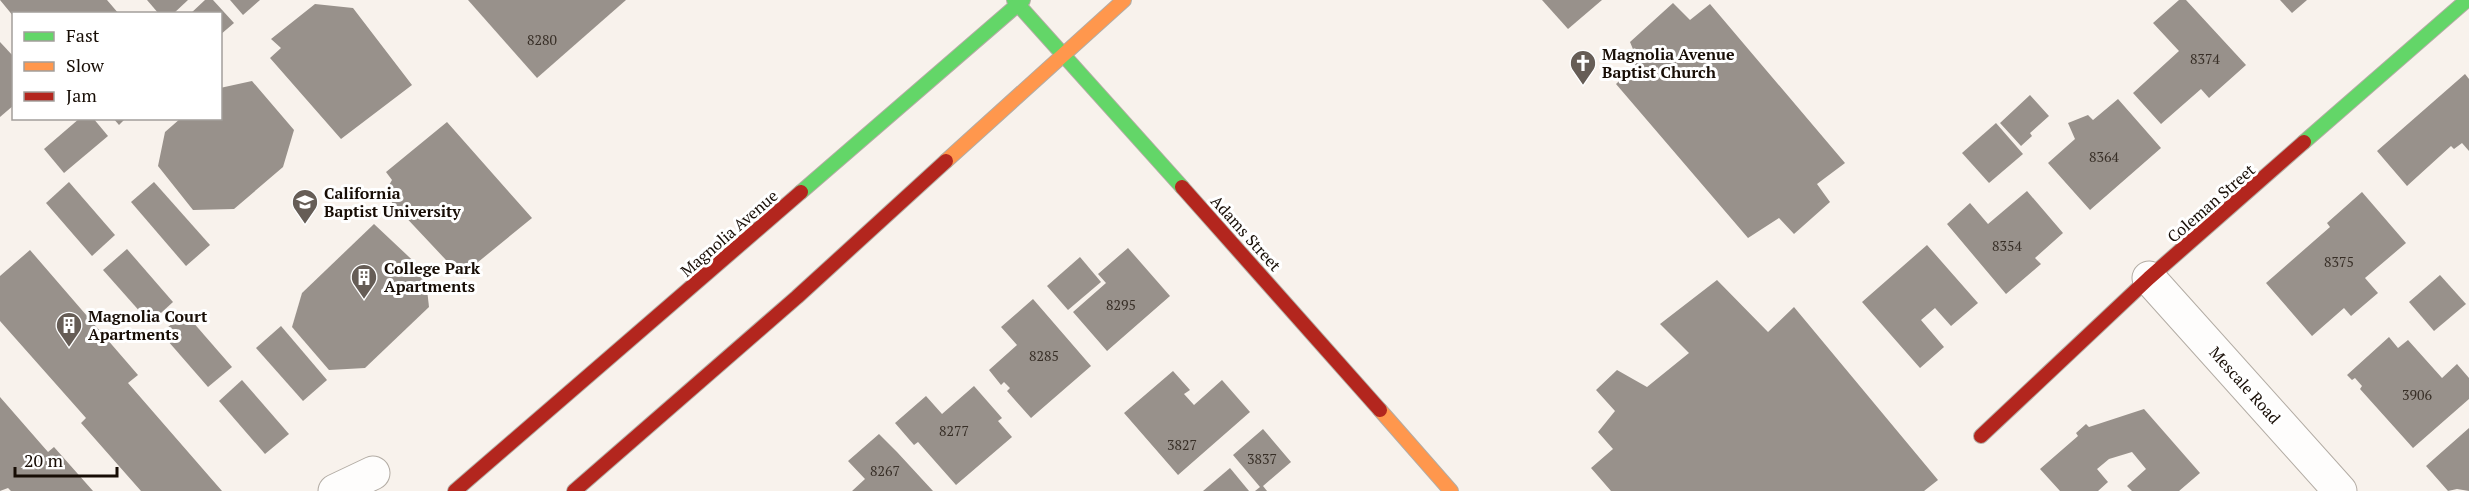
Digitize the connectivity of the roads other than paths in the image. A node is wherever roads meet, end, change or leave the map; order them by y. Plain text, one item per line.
1 (1124, 0) edge
2 (2468, 0) edge
3 (1018, 2) edge
4 (1062, 55) junction
5 (2149, 278) junction
6 (1981, 436) dead end
7 (373, 473) dead end
8 (334, 491) edge
9 (455, 491) edge
10 (574, 491) edge
11 (1451, 491) edge
12 (2340, 491) edge

1 - 4 main road
2 - 5 main road, Coleman Street
3 - 4 main road, Adams Street
3 - 9 main road, Magnolia Avenue
4 - 10 main road
4 - 11 main road, Adams Street
5 - 6 main road, Coleman Street
5 - 12 street, Mescale Road
7 - 8 street

